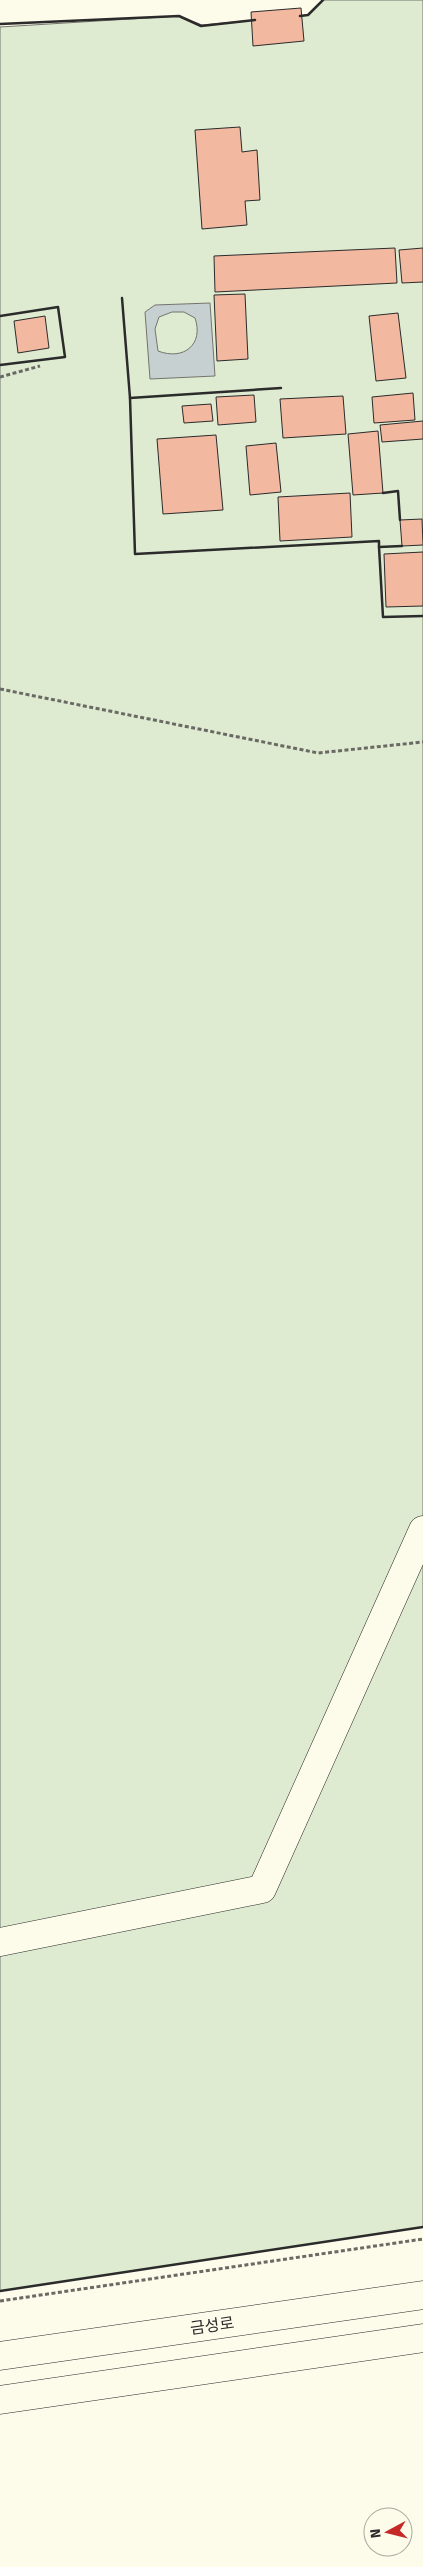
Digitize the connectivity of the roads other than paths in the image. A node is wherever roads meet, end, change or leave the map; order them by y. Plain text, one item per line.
1 (423, 1530) edge
2 (0, 1942) edge
3 (423, 2295) edge
4 (423, 2338) edge
5 (0, 2356) edge
6 (0, 2400) edge

1 - 2 street
3 - 5 street, 금성로
4 - 6 street

